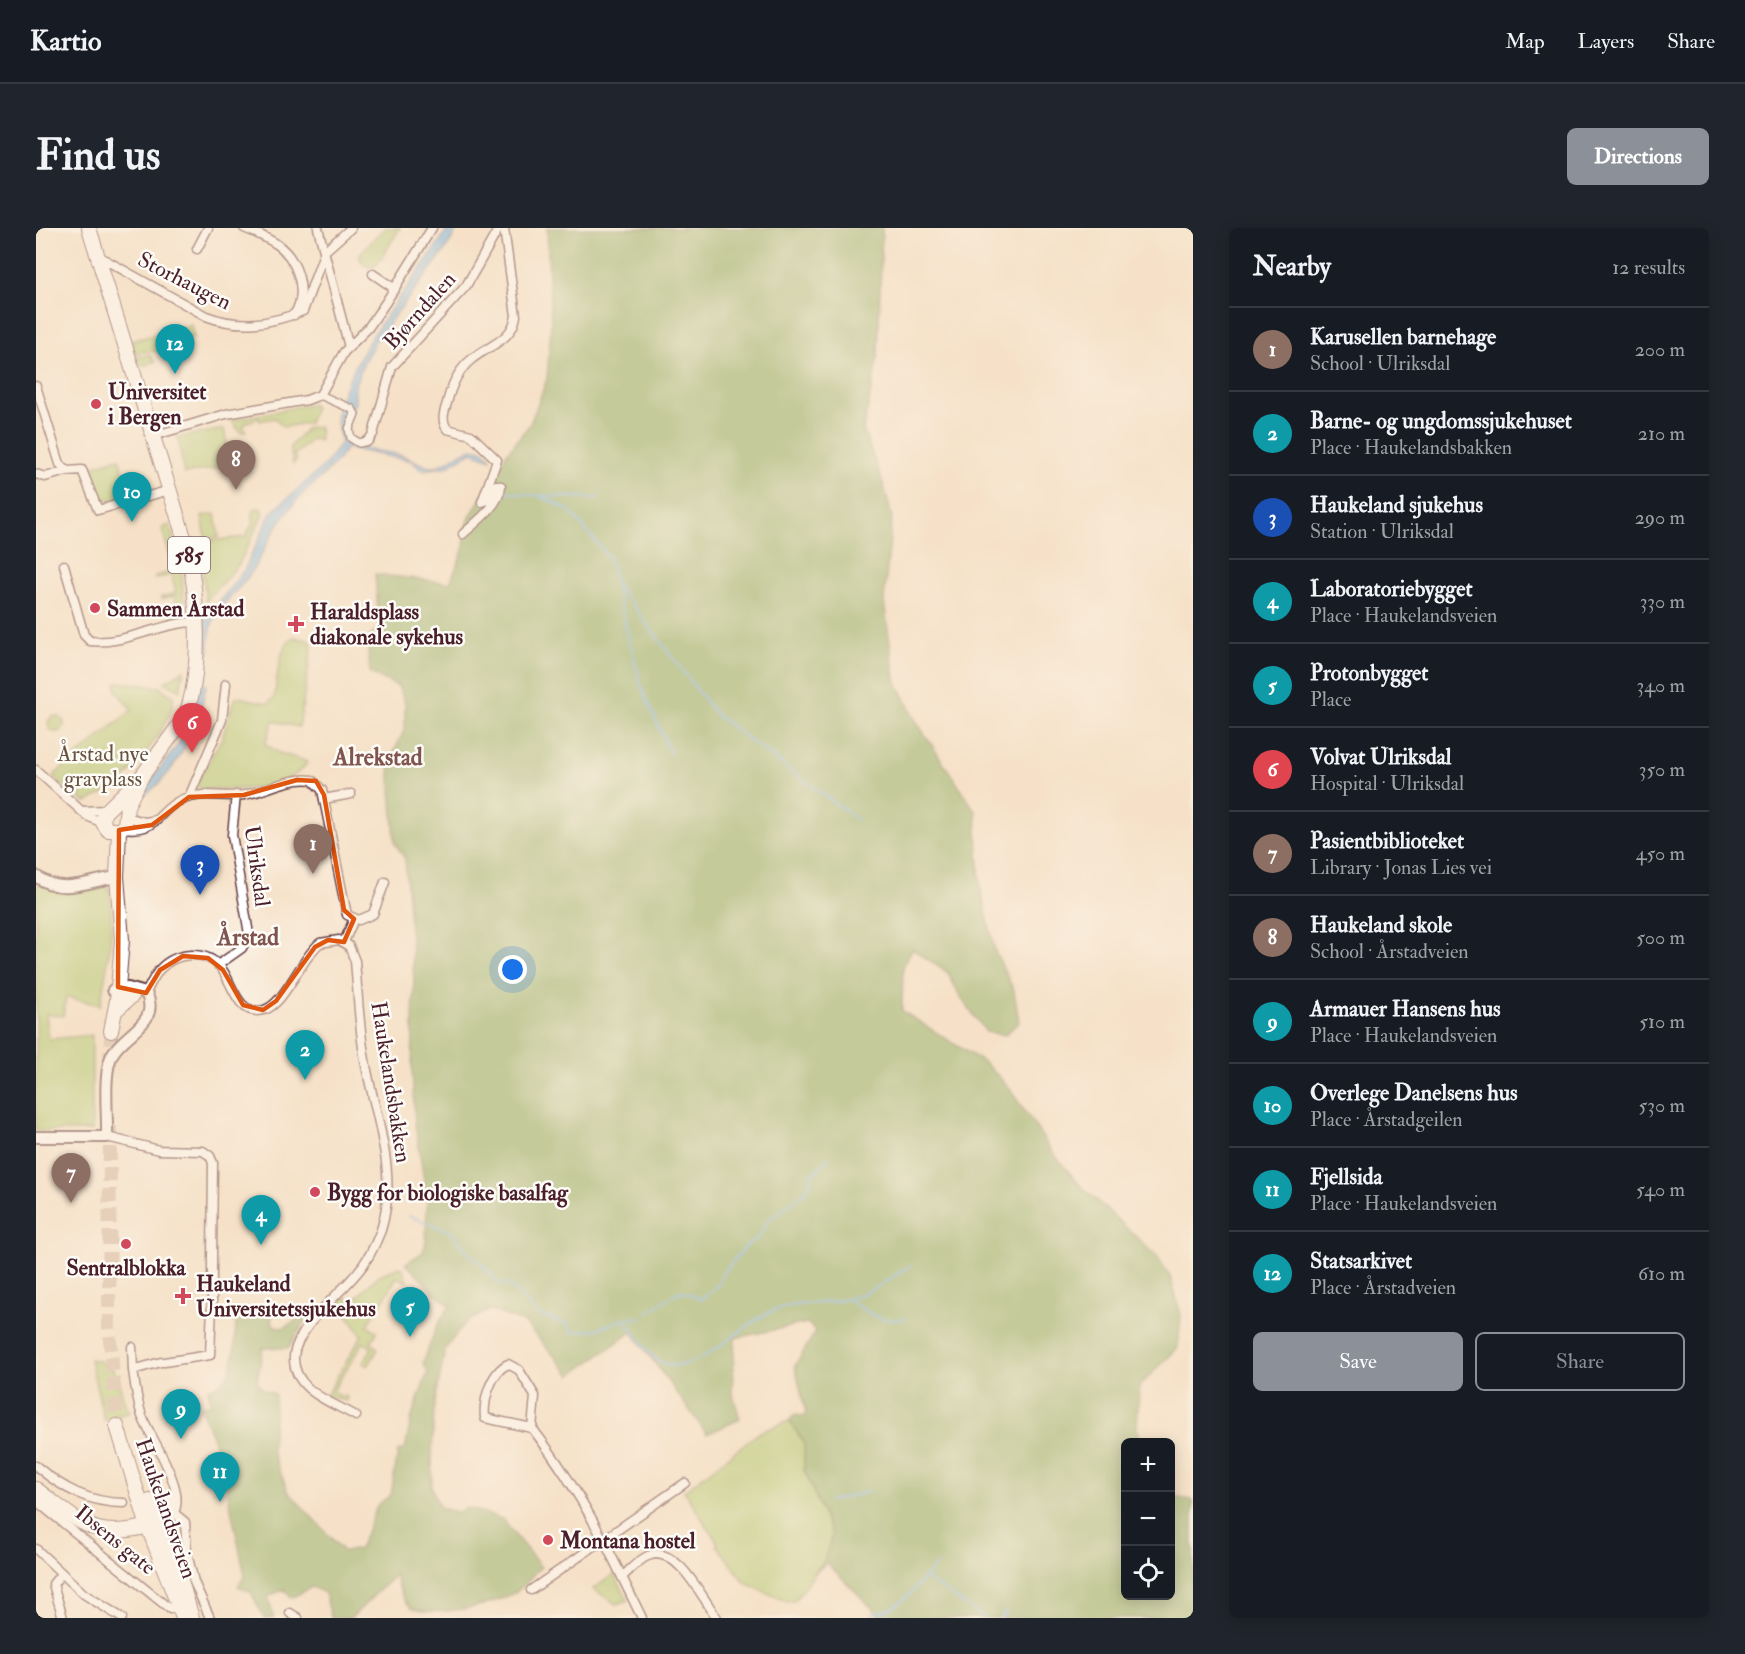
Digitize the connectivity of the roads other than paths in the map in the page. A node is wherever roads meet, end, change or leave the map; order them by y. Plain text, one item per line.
1 (89, 228) edge
2 (208, 228) edge
3 (244, 228) edge
4 (318, 228) edge
5 (351, 228) edge
6 (432, 228) edge
7 (499, 228) edge
8 (504, 228) edge
9 (197, 249) dead end
10 (325, 251) junction
11 (97, 255) junction
12 (373, 274) dead end
13 (394, 289) junction
14 (293, 315) junction
15 (349, 347) junction
16 (36, 386) edge
17 (320, 394) junction
18 (153, 436) junction
19 (368, 441) joint
20 (67, 471) junction
21 (36, 474) edge
22 (170, 490) junction
23 (463, 534) dead end
24 (64, 565) dead end
25 (196, 622) junction
26 (226, 684) dead end
27 (36, 770) edge
28 (351, 794) dead end
29 (236, 795) junction
30 (189, 797) junction
31 (324, 799) junction
32 (115, 819) junction
33 (36, 876) edge
34 (117, 877) junction
35 (385, 882) dead end
36 (354, 919) junction
37 (344, 942) junction
38 (218, 965) junction
39 (139, 994) junction
40 (116, 996) junction
41 (36, 1137) edge
42 (107, 1137) junction
43 (132, 1347) dead end
44 (133, 1370) junction
45 (356, 1416) dead end
46 (120, 1425) tunnel mouth
47 (532, 1428) junction
48 (36, 1466) edge
49 (685, 1483) dead end
50 (36, 1489) edge
51 (176, 1497) junction
52 (36, 1501) edge
53 (124, 1503) dead end
54 (69, 1512) junction
55 (174, 1513) junction
56 (151, 1517) junction
57 (116, 1533) junction
58 (604, 1539) junction
59 (155, 1545) junction
60 (36, 1549) edge
61 (174, 1570) junction
62 (60, 1575) junction
63 (622, 1577) junction
64 (531, 1590) dead end
65 (178, 1610) edge
66 (63, 1618) edge
67 (122, 1618) edge
68 (192, 1618) edge
69 (210, 1618) edge
70 (292, 1618) edge
71 (298, 1618) edge
72 (642, 1618) edge
73 (717, 1618) edge

1 - 11 main road, 585
2 - 9 street, Storhaugen
3 - 14 street
4 - 10 street
5 - 10 street
6 - 13 street
7 - 19 street, Bjørndalen
8 - 23 street
10 - 14 street
10 - 15 street
11 - 14 street, Storhaugen
11 - 18 main road, 585
12 - 13 street
13 - 15 street
15 - 17 street
16 - 20 street
17 - 18 street
17 - 19 street, Bjørndalen
18 - 22 main road, 585
20 - 21 street
20 - 22 street
22 - 25 main road, 585
24 - 25 street
25 - 32 main road, 585
26 - 30 street
27 - 32 street
28 - 31 street
29 - 30 street, Ulriksdal
29 - 31 street, Ulriksdal
29 - 38 street, Ulriksdal
30 - 32 street
31 - 36 street
32 - 34 main road
33 - 34 street
34 - 40 main road
35 - 36 street
36 - 37 street
37 - 38 street
37 - 45 street, Haukelandsbakken
38 - 39 street
39 - 40 main road
39 - 40 street
39 - 42 street
41 - 42 street
42 - 44 street
43 - 44 street, Haukelandsveien
44 - 51 street, Haukelandsveien
46 - 56 main road, Haukelandsveien
47 - 47 street
47 - 58 street
48 - 53 street
49 - 58 street
50 - 54 main road, Ibsens gate
51 - 55 street, Haukelandsveien
51 - 56 street, Haukelandsveien
51 - 56 street, Haukelandsveien
52 - 65 street, Ibsens gate
54 - 56 main road, Ibsens gate
54 - 57 main road, Ibsens gate
55 - 56 street, Haukelandsveien
55 - 69 street, Haukelandsveien
56 - 57 main road, Ibsens gate
56 - 59 main road, Haukelandsveien
56 - 61 main road, Haukelandsveien
57 - 59 main road
58 - 63 street
58 - 64 street
59 - 65 main road, Haukelandsveien
60 - 62 street
61 - 65 main road, Haukelandsveien
61 - 68 main road, Haukelandsveien
62 - 66 street
62 - 67 street
63 - 72 street
63 - 73 street
70 - 71 street

